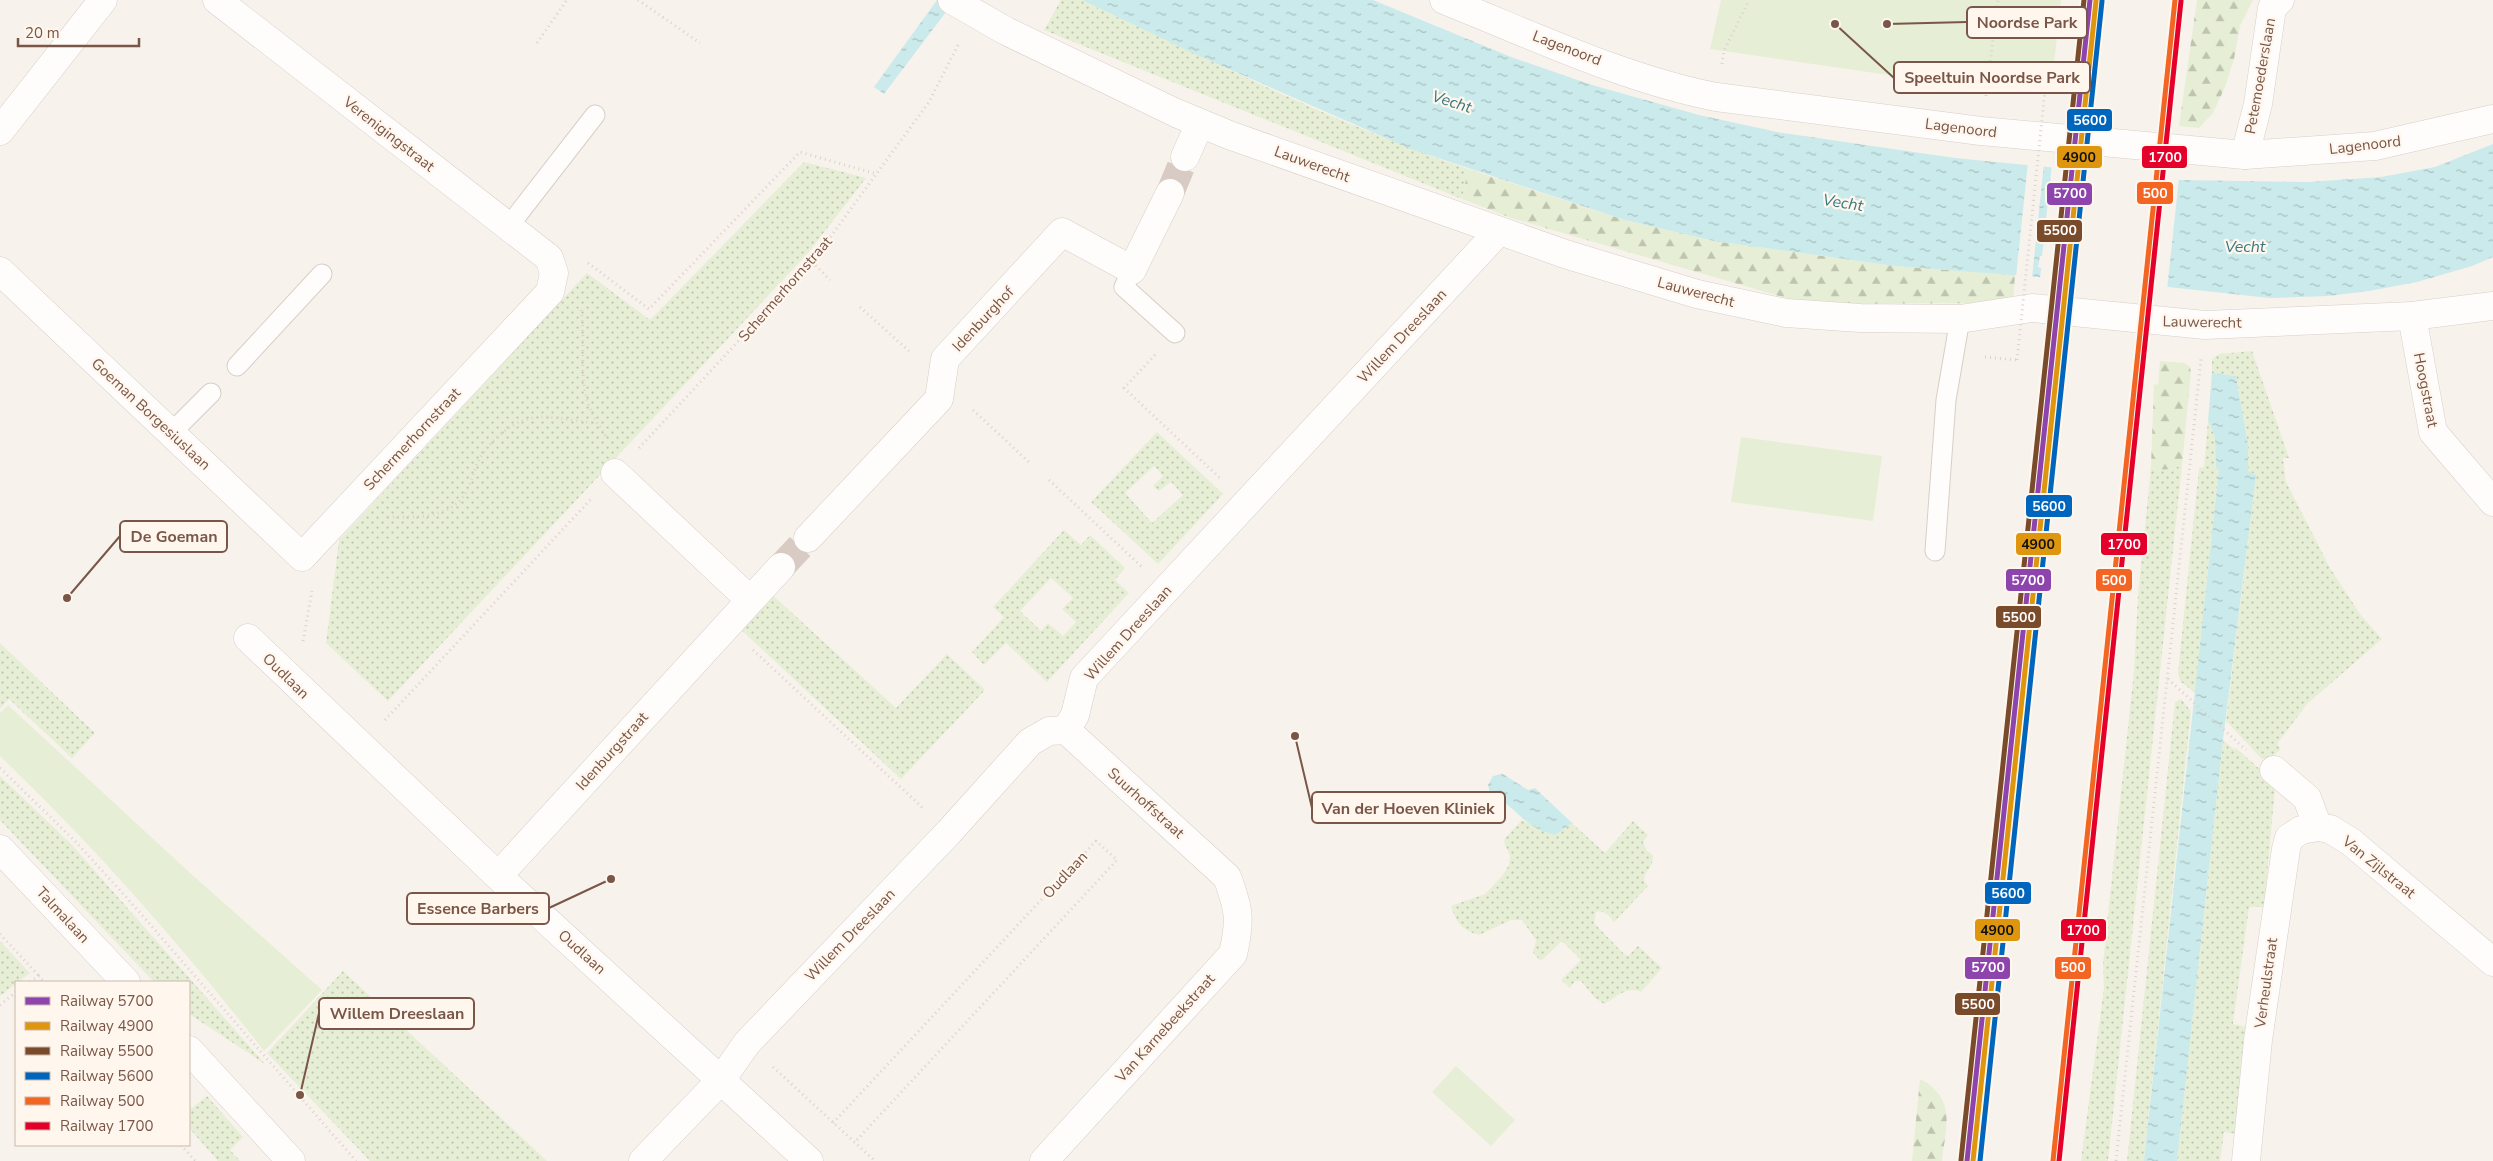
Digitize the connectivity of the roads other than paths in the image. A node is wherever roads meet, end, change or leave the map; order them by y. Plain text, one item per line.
1 (103, 0) edge
2 (217, 0) edge
3 (1444, 0) edge
4 (2280, 0) edge
5 (956, 3) edge
6 (595, 115) dead end
7 (2493, 119) edge
8 (1200, 123) junction
9 (0, 130) edge
10 (2245, 155) junction
11 (1185, 157) tunnel mouth
12 (1170, 193) tunnel mouth
13 (508, 227) junction
14 (1499, 231) junction
15 (1132, 270) junction
16 (0, 271) edge
17 (554, 273) joint
18 (322, 274) dead end
19 (2493, 306) edge
20 (2412, 316) junction
21 (1960, 319) junction
22 (1175, 333) road end
23 (237, 366) dead end
24 (211, 393) dead end
25 (171, 433) junction
26 (622, 465) road end
27 (2493, 502) edge
28 (808, 538) tunnel mouth
29 (1935, 551) dead end
30 (302, 557) joint
31 (781, 567) tunnel mouth
32 (750, 600) junction
33 (248, 638) dead end
34 (1066, 730) junction
35 (2274, 770) dead end
36 (2318, 827) junction
37 (0, 849) edge
38 (498, 876) junction
39 (1227, 877) joint
40 (2493, 962) edge
41 (125, 981) edge
42 (190, 1051) edge
43 (721, 1080) junction
44 (291, 1161) edge
45 (643, 1161) edge
46 (809, 1161) edge
47 (1044, 1161) edge
48 (2246, 1161) edge

1 - 9 street
2 - 13 street, Verenigingstraat
3 - 10 street, Lagenoord
4 - 10 street, Petemoederslaan
5 - 8 street, Lauwerecht
6 - 13 lane
7 - 10 street, Lagenoord
8 - 11 street
8 - 14 street, Lauwerecht
12 - 15 street
13 - 17 street, Verenigingstraat
14 - 21 street, Lauwerecht
14 - 34 street, Willem Dreeslaan
15 - 22 lane
15 - 28 street, Idenburghof
16 - 25 street, Goeman Borgesiuslaan
17 - 30 street, Schermerhornstraat
18 - 23 lane
19 - 20 street, Lauwerecht
20 - 21 street, Lauwerecht
20 - 27 street, Hoogstraat
21 - 29 lane
24 - 25 lane
25 - 30 street, Goeman Borgesiuslaan
26 - 32 street
31 - 32 street
32 - 38 street, Idenburgstraat
33 - 38 street, Oudlaan
34 - 39 street, Suurhoffstraat
34 - 43 street, Willem Dreeslaan
35 - 36 street
36 - 40 street, Van Zijlstraat
36 - 48 street, Verheulstraat
37 - 41 street, Talmalaan
38 - 43 street, Oudlaan
39 - 47 street, Van Karnebeekstraat
42 - 44 street
43 - 45 street, Willem Dreeslaan
43 - 46 street, Oudlaan

